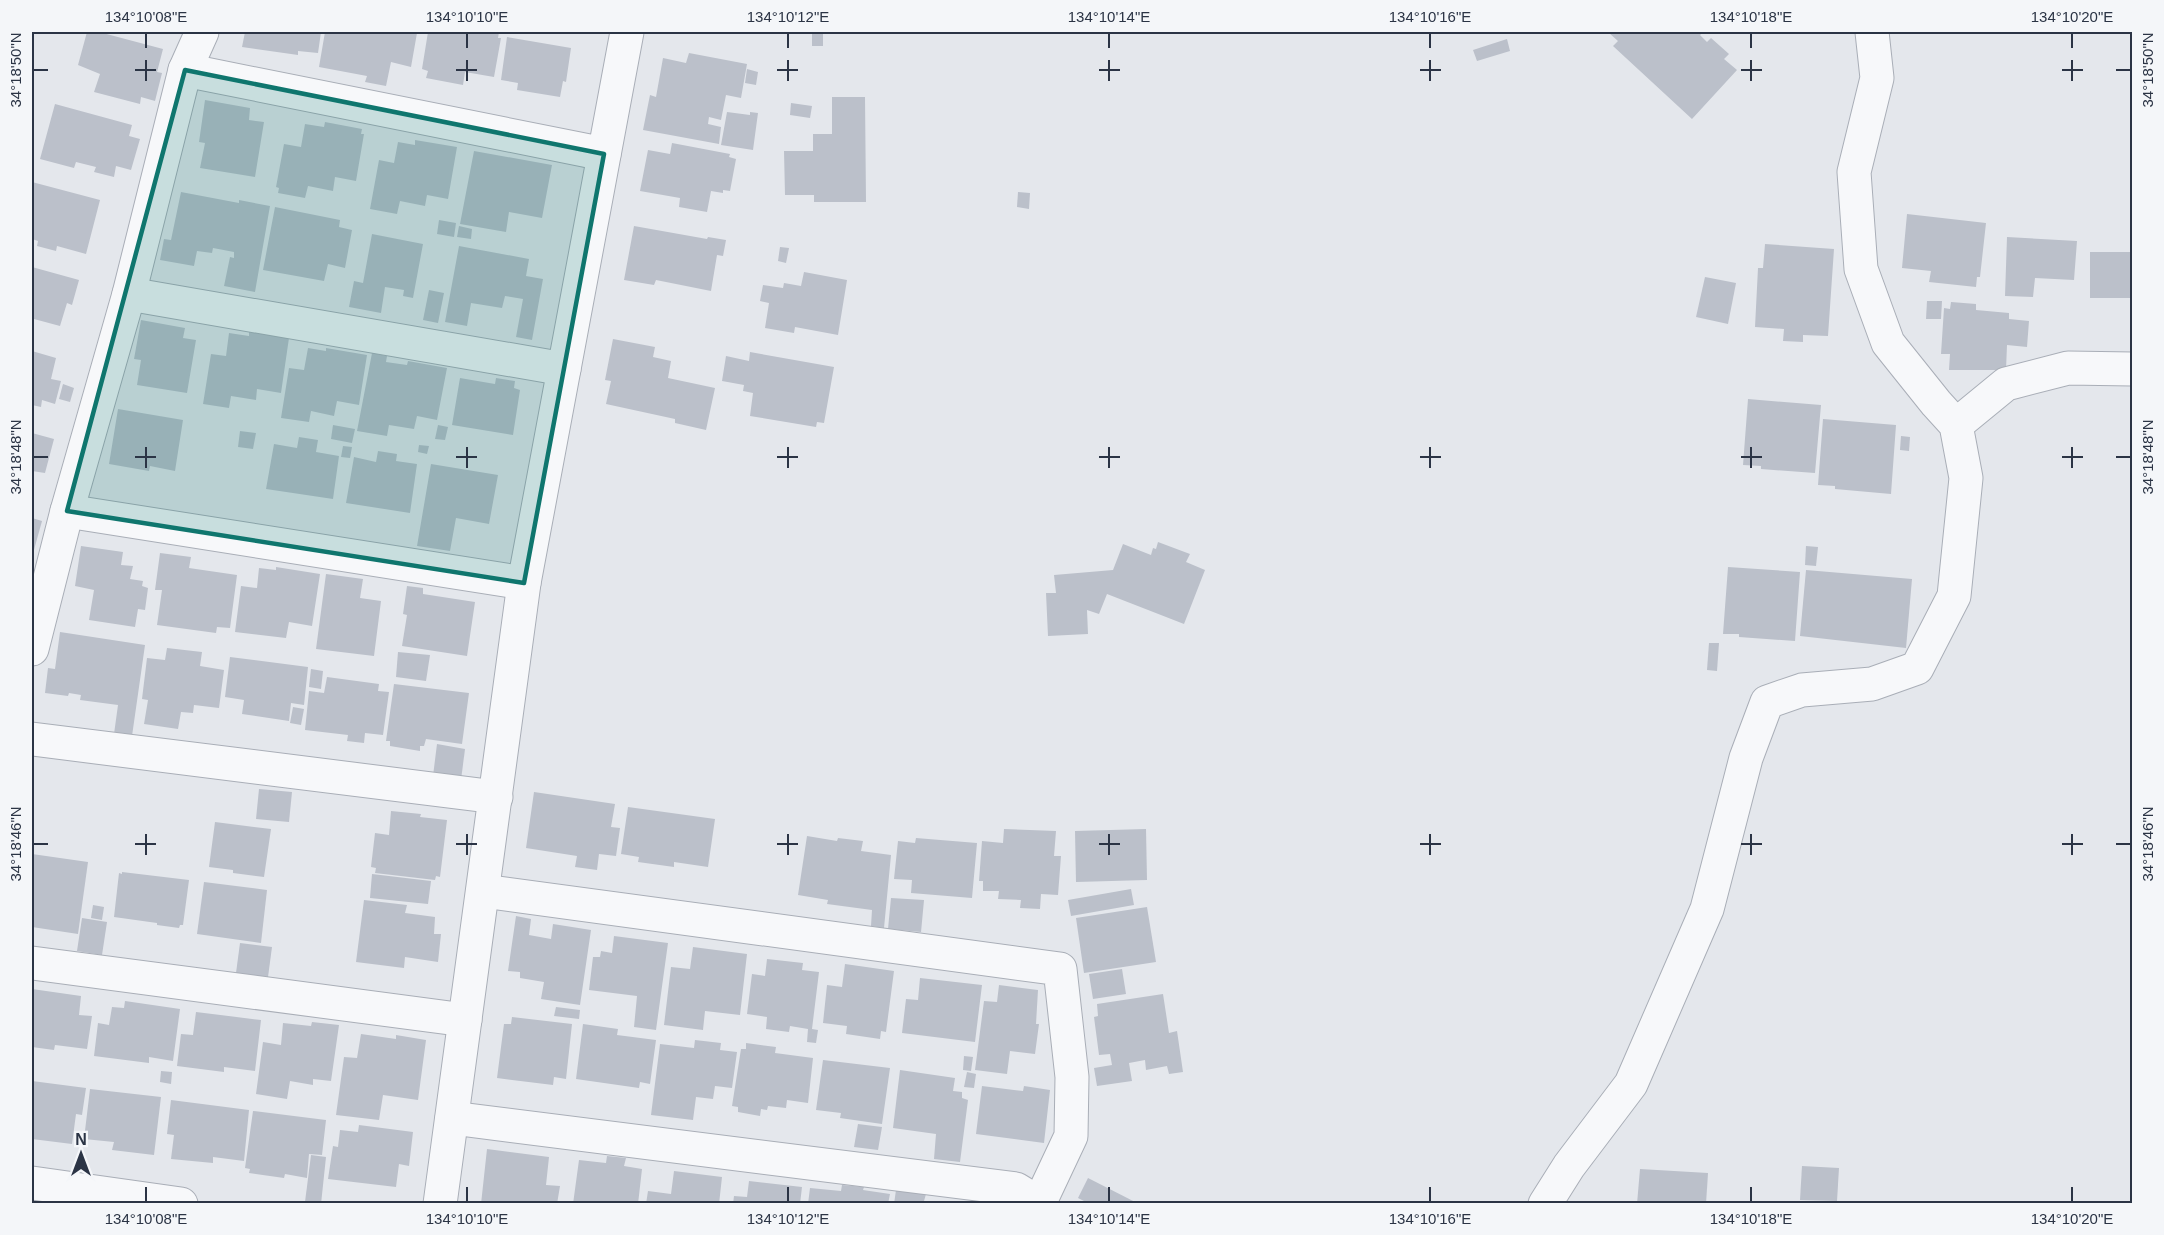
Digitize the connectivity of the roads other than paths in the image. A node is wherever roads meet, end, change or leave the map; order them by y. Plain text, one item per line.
1 (202, 32) edge
2 (627, 32) edge
3 (1872, 32) edge
4 (185, 70) junction
5 (604, 154) junction
6 (129, 294) junction
7 (564, 369) junction
8 (2133, 369) edge
9 (1956, 425) junction
10 (67, 511) junction
11 (524, 583) junction
12 (32, 649) edge
13 (32, 740) edge
14 (495, 797) junction
15 (483, 891) junction
16 (32, 963) edge
17 (465, 1020) junction
18 (452, 1118) junction
19 (32, 1184) edge
20 (182, 1203) edge
21 (440, 1203) edge
22 (1039, 1203) edge
23 (1545, 1203) edge

1 - 4 street
2 - 5 street
3 - 9 street
4 - 5 street
4 - 6 street
5 - 7 street
6 - 7 street
6 - 10 street
7 - 11 street
8 - 9 street
9 - 23 street
10 - 11 street
10 - 12 street
11 - 14 street
13 - 14 street
14 - 15 street
15 - 17 street
15 - 22 street
16 - 17 street
17 - 18 street
18 - 21 street
18 - 22 street
19 - 20 street

